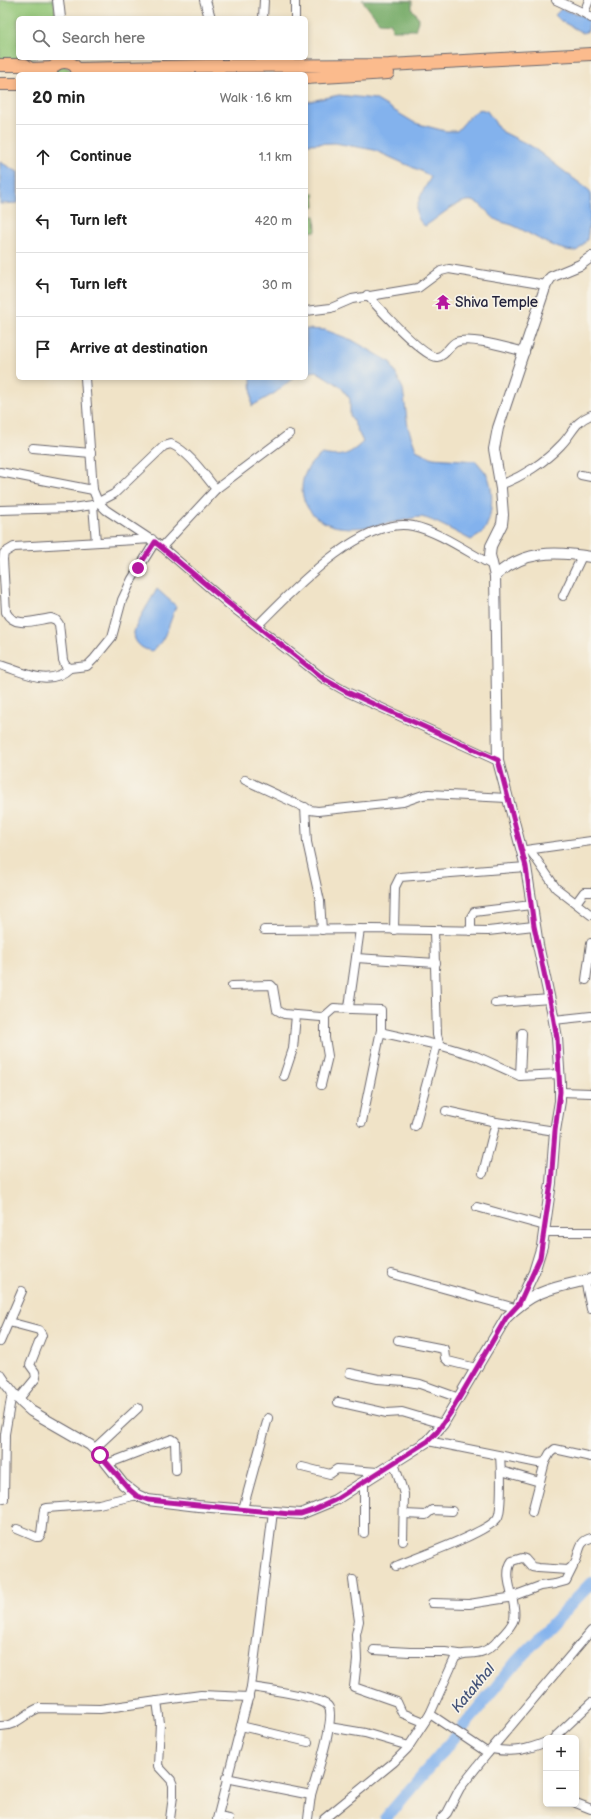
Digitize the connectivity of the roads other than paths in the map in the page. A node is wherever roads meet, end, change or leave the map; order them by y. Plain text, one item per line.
1 (58, 0) edge
2 (205, 0) edge
3 (211, 0) edge
4 (264, 0) edge
5 (295, 0) edge
6 (556, 0) edge
7 (589, 0) edge
8 (584, 13) junction
9 (60, 16) edge
10 (210, 16) edge
11 (210, 16) edge
12 (263, 16) edge
13 (295, 16) edge
14 (591, 18) edge
15 (591, 54) edge
16 (62, 60) edge
17 (591, 61) edge
18 (207, 62) edge
19 (261, 62) edge
20 (295, 62) edge
21 (0, 65) edge
22 (51, 71) edge
23 (78, 72) edge
24 (308, 78) edge
25 (0, 84) edge
26 (16, 84) edge
27 (591, 257) edge
28 (546, 285) junction
29 (367, 295) junction
30 (308, 311) edge
31 (525, 352) junction
32 (85, 380) edge
33 (591, 415) edge
34 (289, 434) dead end
35 (33, 448) dead end
36 (91, 453) junction
37 (0, 472) edge
38 (581, 475) dead end
39 (591, 477) edge
40 (500, 485) junction
41 (216, 489) junction
42 (93, 490) junction
43 (96, 504) junction
44 (0, 510) edge
45 (154, 541) junction
46 (96, 542) junction
47 (162, 547) junction
48 (586, 557) edge
49 (492, 565) junction
50 (495, 576) junction
51 (563, 596) dead end
52 (258, 625) junction
53 (0, 665) edge
54 (70, 668) junction
55 (498, 760) junction
56 (245, 780) dead end
57 (507, 798) junction
58 (305, 807) junction
59 (591, 841) edge
60 (526, 850) junction
61 (526, 867) junction
62 (591, 892) edge
63 (576, 903) junction
64 (531, 905) junction
65 (591, 915) edge
66 (534, 926) junction
67 (360, 929) junction
68 (264, 930) dead end
69 (322, 930) junction
70 (394, 930) junction
71 (434, 930) junction
72 (472, 931) junction
73 (591, 943) edge
74 (356, 958) junction
75 (436, 963) junction
76 (586, 980) dead end
77 (232, 986) dead end
78 (550, 999) junction
79 (495, 1003) dead end
80 (351, 1008) junction
81 (296, 1015) junction
82 (326, 1016) junction
83 (591, 1016) edge
84 (554, 1020) junction
85 (381, 1030) junction
86 (522, 1033) dead end
87 (439, 1046) junction
88 (559, 1074) junction
89 (284, 1076) dead end
90 (520, 1076) junction
91 (321, 1085) dead end
92 (560, 1092) junction
93 (591, 1093) edge
94 (446, 1111) dead end
95 (362, 1122) dead end
96 (496, 1122) junction
97 (415, 1126) dead end
98 (555, 1131) junction
99 (483, 1172) dead end
100 (477, 1207) dead end
101 (545, 1229) junction
102 (591, 1232) edge
103 (392, 1274) dead end
104 (588, 1279) edge
105 (22, 1291) dead end
106 (517, 1306) junction
107 (591, 1309) edge
108 (8, 1322) junction
109 (398, 1340) dead end
110 (0, 1342) edge
111 (476, 1368) junction
112 (350, 1373) dead end
113 (0, 1375) edge
114 (15, 1396) junction
115 (459, 1398) junction
116 (338, 1402) dead end
117 (138, 1408) dead end
118 (268, 1418) dead end
119 (444, 1424) junction
120 (2, 1438) edge
121 (428, 1441) junction
122 (94, 1449) junction
123 (500, 1456) junction
124 (591, 1457) edge
125 (394, 1462) junction
126 (545, 1462) junction
127 (108, 1464) junction
128 (302, 1467) dead end
129 (176, 1470) dead end
130 (501, 1471) junction
131 (378, 1472) junction
132 (364, 1481) junction
133 (540, 1482) junction
134 (137, 1496) junction
135 (4, 1499) dead end
136 (243, 1508) junction
137 (452, 1511) dead end
138 (273, 1512) junction
139 (532, 1512) dead end
140 (404, 1514) junction
141 (17, 1529) dead end
142 (364, 1533) dead end
143 (591, 1538) edge
144 (403, 1541) dead end
145 (396, 1566) dead end
146 (573, 1567) junction
147 (353, 1580) dead end
148 (512, 1596) junction
149 (432, 1604) dead end
150 (591, 1631) edge
151 (374, 1650) dead end
152 (459, 1654) junction
153 (251, 1687) junction
154 (249, 1698) junction
155 (157, 1701) junction
156 (591, 1703) edge
157 (430, 1714) junction
158 (424, 1722) junction
159 (0, 1726) edge
160 (241, 1726) junction
161 (329, 1727) junction
162 (557, 1735) edge
163 (308, 1742) dead end
164 (543, 1743) edge
165 (409, 1746) junction
166 (490, 1751) junction
167 (226, 1778) junction
168 (312, 1795) junction
169 (579, 1804) edge
170 (591, 1809) edge
171 (217, 1818) edge
172 (170, 1819) edge
173 (229, 1819) edge
174 (308, 1819) edge
175 (324, 1819) edge
176 (441, 1819) edge

1 - 9 street
2 - 10 street
3 - 11 street
4 - 12 street
5 - 13 street
6 - 8 street
7 - 8 street
8 - 14 street
15 - 20 main road
16 - 22 main road
16 - 23 main road
17 - 24 main road
18 - 19 main road
18 - 23 main road
19 - 20 main road
21 - 22 main road
25 - 26 main road
27 - 28 street
28 - 29 street
28 - 31 street
29 - 30 street
29 - 31 street
31 - 40 street
32 - 36 street
33 - 40 street
34 - 41 street
35 - 36 street
36 - 42 street
37 - 42 street
38 - 39 street
40 - 49 street
41 - 43 street
41 - 47 street
42 - 43 street
43 - 44 street
43 - 45 street
43 - 46 street
45 - 46 street
45 - 47 street
45 - 54 street
46 - 54 street
47 - 52 street
48 - 50 street
48 - 51 street
49 - 50 street
49 - 52 street
50 - 55 street
52 - 55 street
53 - 54 street
55 - 57 street
56 - 58 street
57 - 58 street
57 - 60 street
58 - 69 street
59 - 60 street
60 - 61 street
60 - 63 street
61 - 64 street
61 - 70 street
62 - 63 street
63 - 65 street
64 - 66 street
64 - 72 street
66 - 72 street
66 - 78 street
67 - 69 street
67 - 70 street
67 - 74 street
68 - 69 street
70 - 71 street
71 - 72 street
71 - 75 street
73 - 76 street
74 - 75 street
74 - 80 street
75 - 87 street
77 - 81 street
78 - 79 street
78 - 84 street
80 - 82 street
80 - 85 street
81 - 82 street
81 - 89 street
82 - 91 street
83 - 84 street
84 - 88 street
85 - 87 street
85 - 95 street
86 - 90 street
87 - 90 street
87 - 97 street
88 - 90 street
88 - 92 street
92 - 93 street
92 - 98 street
94 - 96 street
96 - 98 street
96 - 99 street
98 - 101 street
100 - 101 street
101 - 102 street
101 - 106 street
103 - 106 street
104 - 106 street
104 - 107 street
105 - 108 street
106 - 111 street
108 - 110 street
108 - 114 street
109 - 111 street
111 - 115 street
112 - 115 street
113 - 114 street
114 - 120 street
114 - 122 street
115 - 119 street
116 - 119 street
117 - 122 street
118 - 136 street
119 - 121 street
120 - 135 street
121 - 123 street
121 - 125 street
122 - 127 street
123 - 126 street
123 - 130 street
124 - 126 street
125 - 131 street
125 - 140 street
126 - 133 street
127 - 129 street
127 - 134 street
128 - 131 street
130 - 133 street
130 - 145 street
131 - 132 street
132 - 138 street
132 - 142 street
133 - 139 street
134 - 136 street
134 - 141 street
136 - 138 street
137 - 140 street
138 - 153 street
140 - 144 street
143 - 146 street
146 - 148 street
146 - 148 street
147 - 158 street
148 - 149 street
148 - 152 street
150 - 166 street
151 - 152 street
152 - 157 street
153 - 154 street
153 - 161 street
154 - 155 street
154 - 160 street
155 - 159 street
155 - 172 street
156 - 162 street
157 - 158 street
157 - 166 street
158 - 165 street
160 - 163 street
160 - 167 street
161 - 165 street
161 - 168 street
164 - 166 street
165 - 175 street
166 - 176 street
167 - 168 street
167 - 171 street
168 - 174 street
169 - 170 street
171 - 173 street

